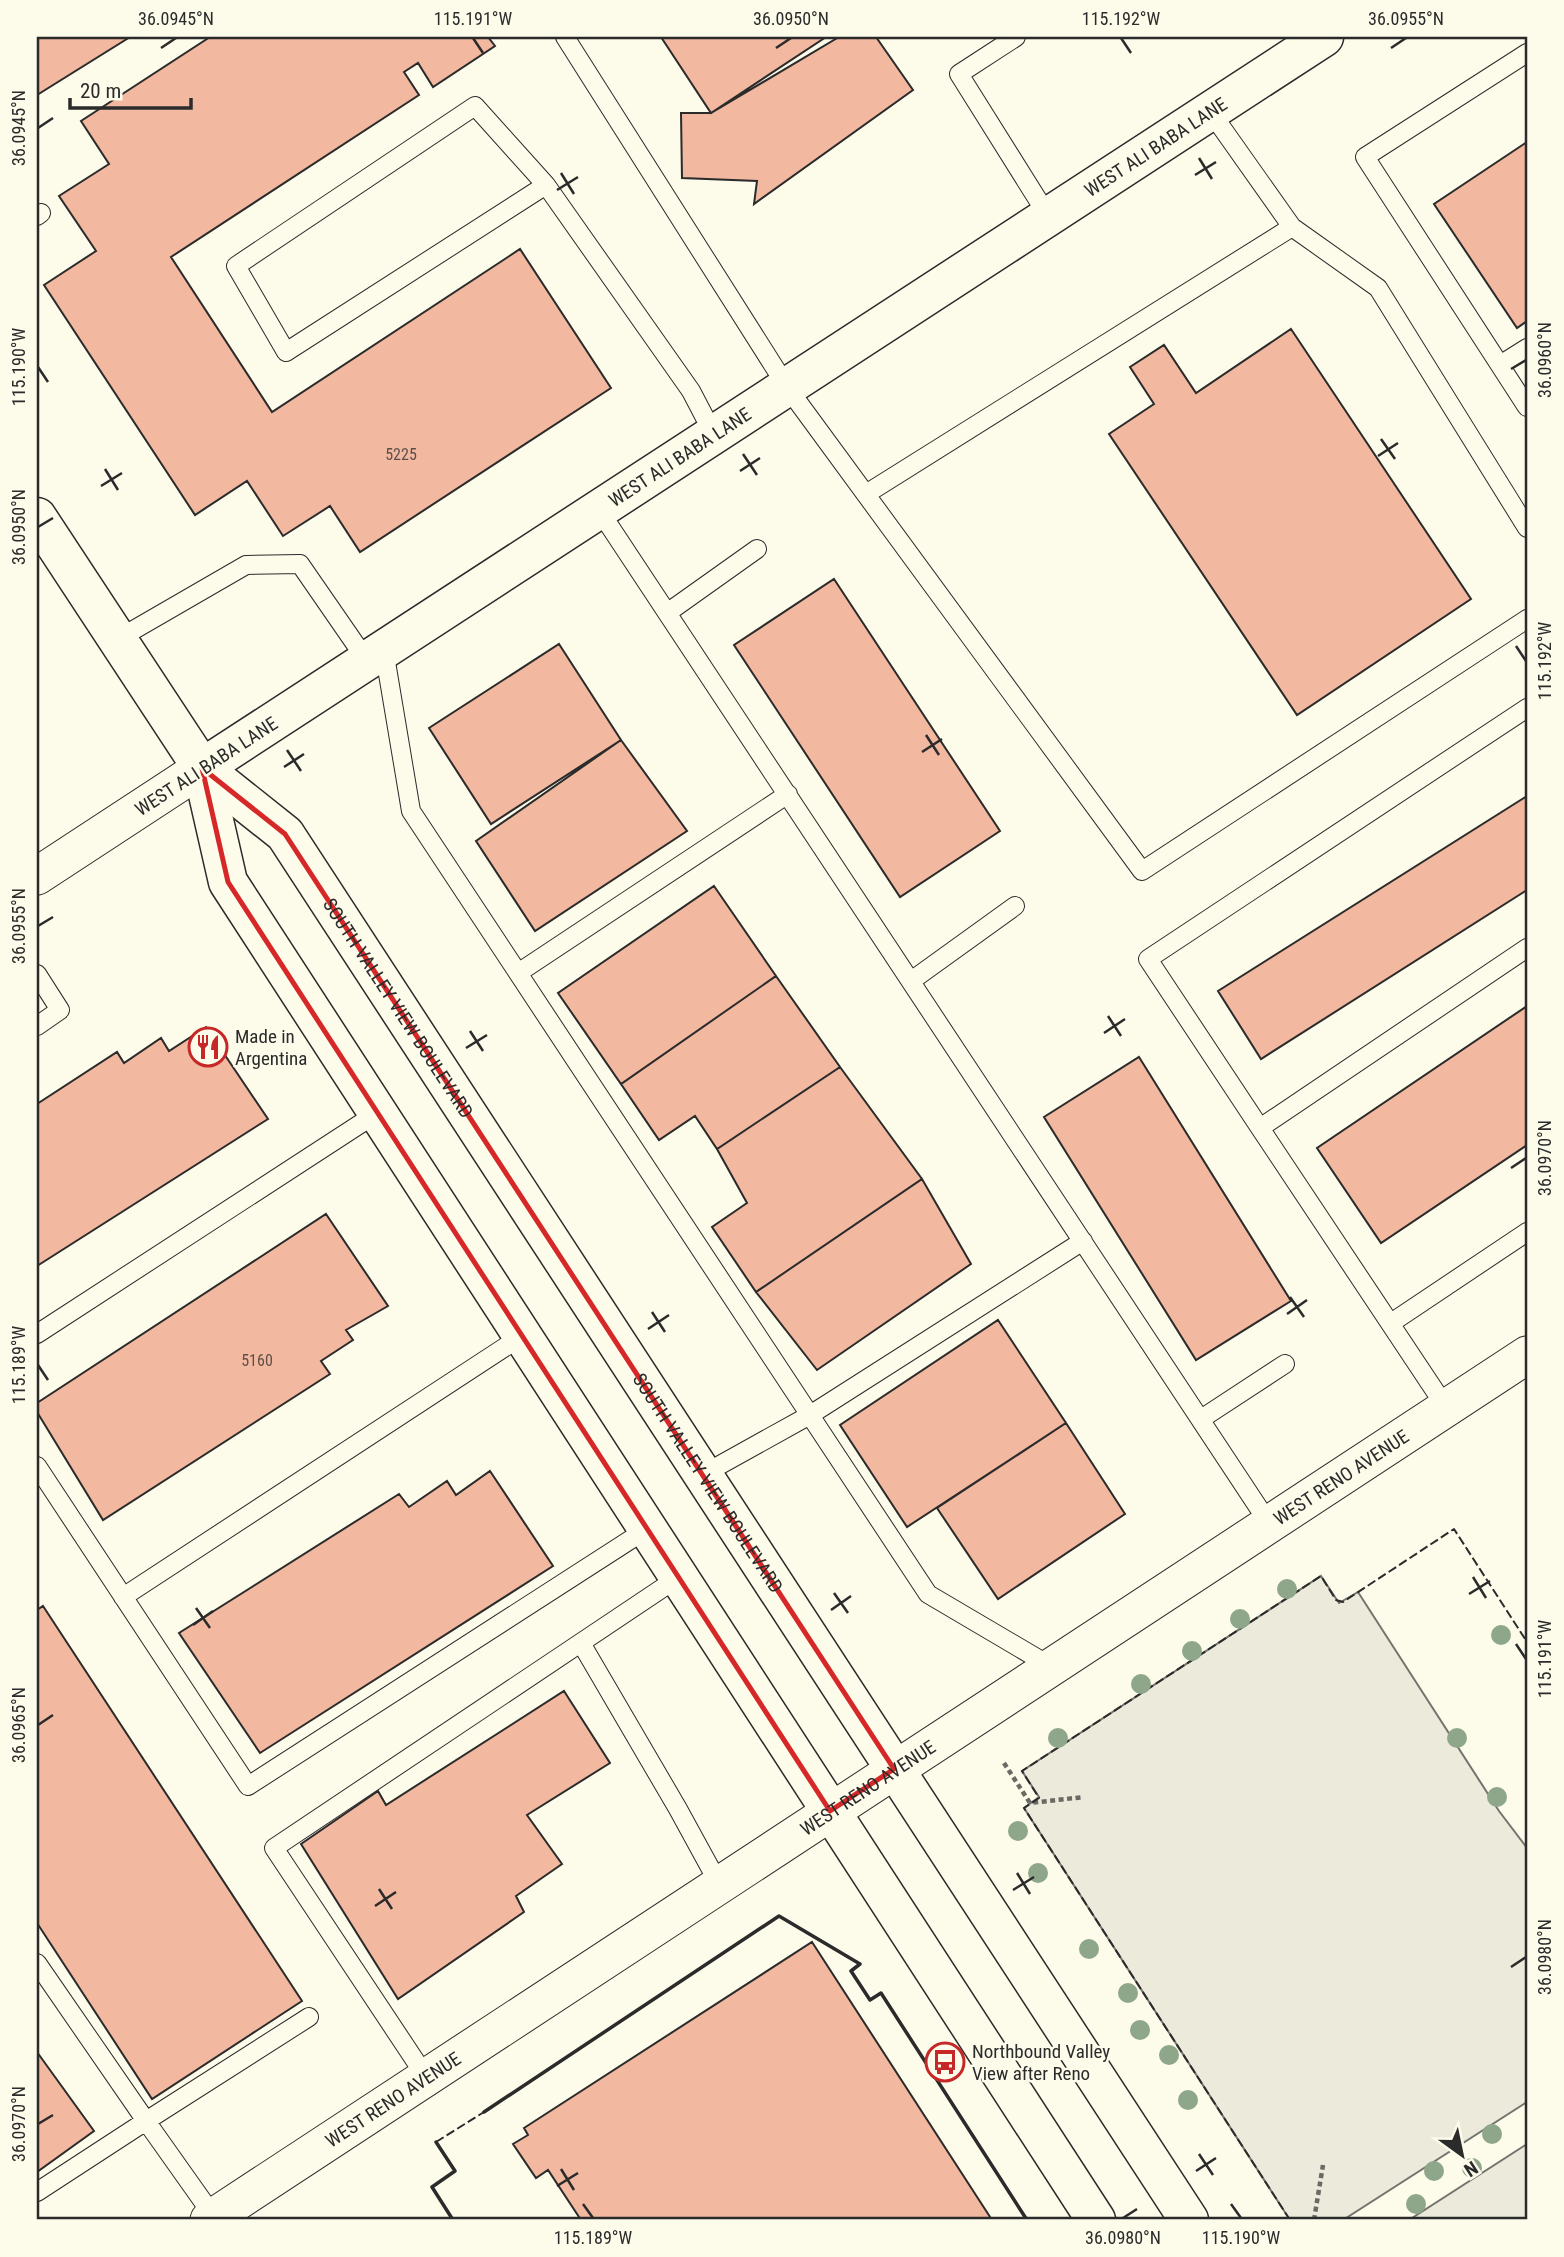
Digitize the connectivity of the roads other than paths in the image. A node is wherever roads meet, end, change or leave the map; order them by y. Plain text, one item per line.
1 (565, 37) edge
2 (1016, 37) edge
3 (1324, 37) edge
4 (1527, 53) edge
5 (1210, 111) junction
6 (546, 185) junction
7 (1048, 216) junction
8 (1292, 227) junction
9 (1527, 348) edge
10 (1500, 365) junction
11 (787, 387) junction
12 (1527, 407) edge
13 (714, 435) junction
14 (866, 494) junction
15 (599, 510) junction
16 (37, 517) edge
17 (1527, 528) edge
18 (757, 549) dead end
19 (667, 613) junction
20 (1527, 619) edge
21 (118, 639) junction
22 (376, 655) junction
23 (1527, 708) edge
24 (202, 768) junction
25 (788, 794) junction
26 (37, 876) edge
27 (1015, 906) dead end
28 (1527, 948) edge
29 (518, 973) junction
30 (37, 974) edge
31 (911, 981) junction
32 (37, 1026) edge
33 (377, 1113) junction
34 (1260, 1128) junction
35 (1527, 1232) edge
36 (1083, 1241) junction
37 (1391, 1324) junction
38 (37, 1334) edge
39 (522, 1336) junction
40 (1527, 1355) edge
41 (1285, 1364) dead end
42 (1447, 1409) junction
43 (810, 1415) junction
44 (1201, 1419) junction
45 (37, 1466) edge
46 (702, 1475) junction
47 (1270, 1525) junction
48 (647, 1529) junction
49 (679, 1577) junction
50 (123, 1597) junction
51 (580, 1643) junction
52 (1052, 1667) junction
53 (894, 1769) junction
54 (831, 1811) junction
55 (719, 1884) junction
56 (37, 1963) edge
57 (309, 2017) dead end
58 (426, 2077) junction
59 (146, 2121) junction
60 (37, 2192) edge
61 (211, 2219) edge
62 (1096, 2220) edge
63 (1189, 2220) edge

1 - 11 lane
2 - 7 lane
3 - 5 main road, WEST ALI BABA LANE
4 - 10 lane
5 - 7 main road, WEST ALI BABA LANE
5 - 8 lane
6 - 6 lane
6 - 13 lane
7 - 11 main road, WEST ALI BABA LANE
8 - 14 lane
8 - 17 lane
9 - 10 lane
10 - 12 lane
11 - 13 main road, WEST ALI BABA LANE
11 - 14 lane
13 - 15 main road, WEST ALI BABA LANE
14 - 20 lane
15 - 19 lane
15 - 22 main road, WEST ALI BABA LANE
16 - 21 main road, SOUTH VALLEY VIEW BOULEVARD
18 - 19 lane
19 - 25 lane
21 - 22 lane
21 - 24 main road, SOUTH VALLEY VIEW BOULEVARD
22 - 24 main road, WEST ALI BABA LANE
22 - 29 lane
23 - 34 lane
24 - 26 street, WEST ALI BABA LANE
24 - 33 main road, SOUTH VALLEY VIEW BOULEVARD
24 - 46 main road, SOUTH VALLEY VIEW BOULEVARD
25 - 29 lane
25 - 31 lane
27 - 31 lane
28 - 34 lane
29 - 43 lane
30 - 32 lane
31 - 36 lane
33 - 38 lane
33 - 39 main road, SOUTH VALLEY VIEW BOULEVARD
34 - 37 lane
35 - 37 lane
36 - 43 lane
36 - 44 lane
37 - 42 lane
39 - 48 main road, SOUTH VALLEY VIEW BOULEVARD
39 - 50 lane
40 - 42 street, WEST RENO AVENUE
41 - 44 lane
42 - 47 street, WEST RENO AVENUE
43 - 46 lane
43 - 52 lane
44 - 47 lane
45 - 50 lane
46 - 53 main road, SOUTH VALLEY VIEW BOULEVARD
47 - 52 street, WEST RENO AVENUE
48 - 49 main road, SOUTH VALLEY VIEW BOULEVARD
48 - 50 lane
49 - 51 lane
49 - 54 main road, SOUTH VALLEY VIEW BOULEVARD
51 - 55 lane
51 - 58 lane
52 - 53 street, WEST RENO AVENUE
53 - 54 street, WEST RENO AVENUE
53 - 63 main road, SOUTH VALLEY VIEW BOULEVARD
54 - 55 street, WEST RENO AVENUE
54 - 62 main road, SOUTH VALLEY VIEW BOULEVARD
55 - 58 street, WEST RENO AVENUE
56 - 59 lane
57 - 59 lane
58 - 61 street, WEST RENO AVENUE
59 - 60 lane
59 - 61 lane

